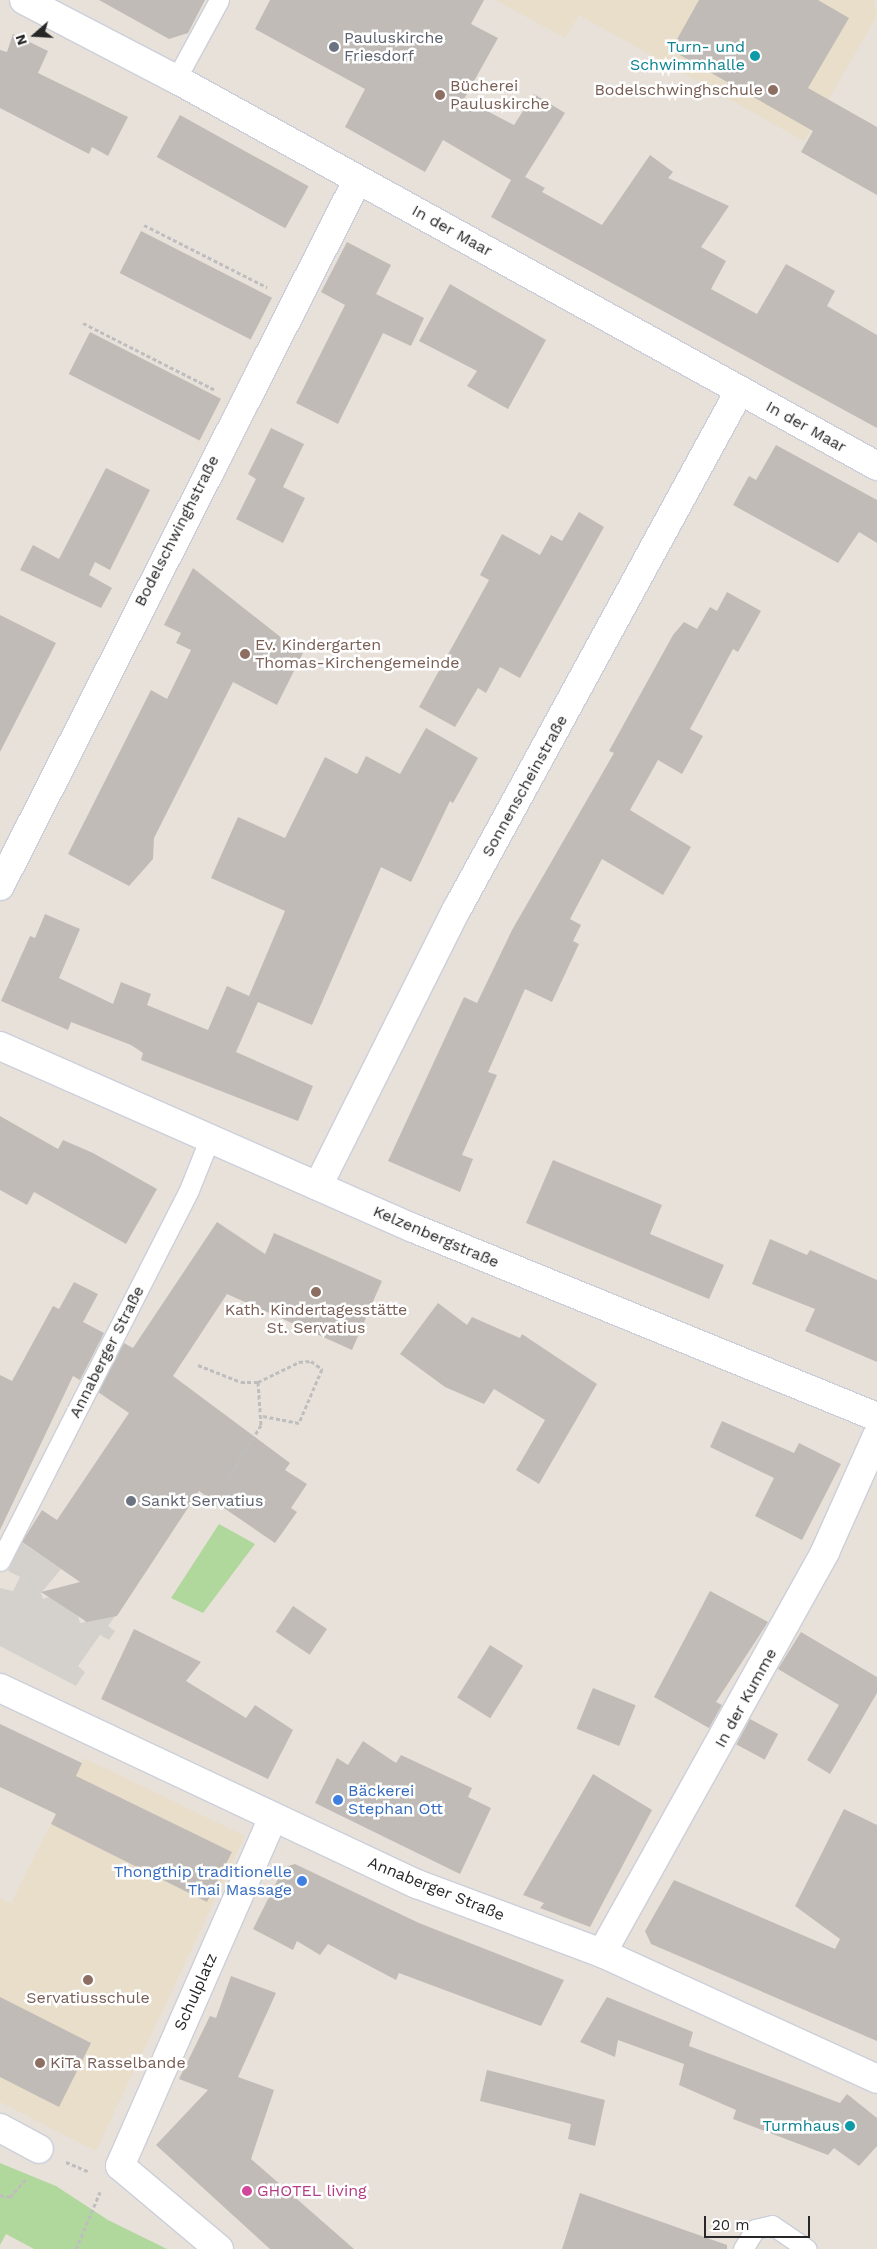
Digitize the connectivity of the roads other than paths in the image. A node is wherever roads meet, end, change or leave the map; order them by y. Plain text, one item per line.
1 (24, 0) edge
2 (219, 0) edge
3 (176, 79) junction
4 (358, 179) junction
5 (740, 390) junction
6 (877, 466) edge
7 (0, 886) edge
8 (0, 1046) edge
9 (209, 1140) junction
10 (318, 1186) junction
11 (877, 1417) edge
12 (877, 1436) edge
13 (0, 1561) edge
14 (0, 1688) edge
15 (272, 1819) junction
16 (602, 1953) junction
17 (877, 2078) edge
18 (0, 2128) edge
19 (39, 2149) road end
20 (220, 2249) edge
21 (743, 2249) edge
22 (807, 2249) edge

1 - 3 street, In der Maar
2 - 3 lane
3 - 4 street, In der Maar
4 - 5 street, In der Maar
4 - 7 street, Bodelschwinghstraße
5 - 6 street, In der Maar
5 - 10 street, Sonnenscheinstraße
8 - 9 street, Kelzenbergstraße
9 - 10 street, Kelzenbergstraße
9 - 13 lane, Annaberger Straße
10 - 11 street, Kelzenbergstraße
12 - 16 street, In der Kumme
14 - 15 street, Annaberger Straße
15 - 16 street, Annaberger Straße
15 - 20 street, Schulplatz
16 - 17 street, Annaberger Straße
18 - 19 street
21 - 22 lane

